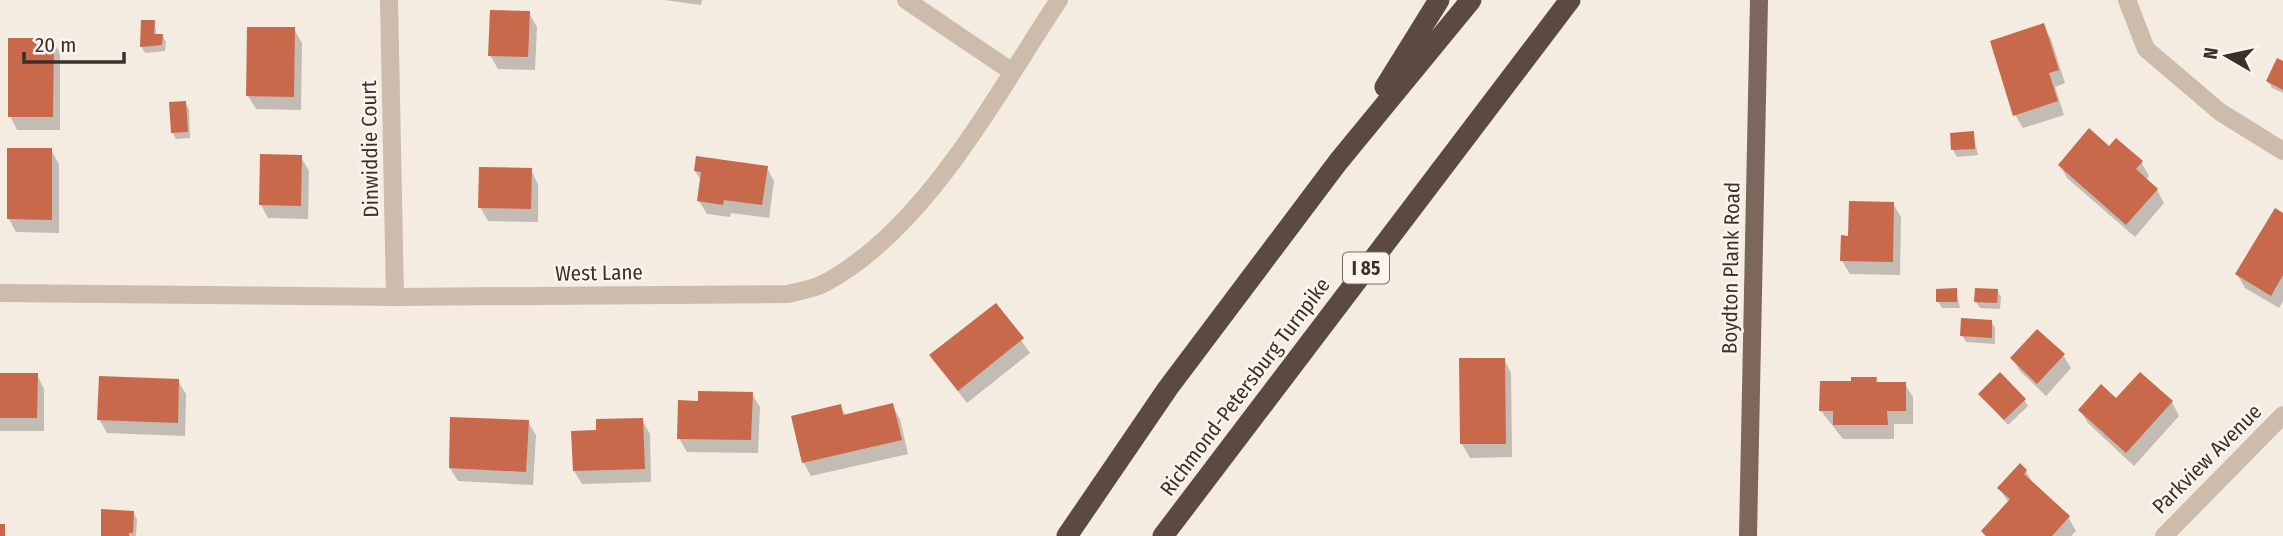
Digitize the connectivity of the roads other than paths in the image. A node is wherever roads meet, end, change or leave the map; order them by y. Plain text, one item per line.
1 (389, 0) edge
2 (906, 0) edge
3 (1059, 0) edge
4 (1439, 0) edge
5 (1471, 0) edge
6 (1570, 0) edge
7 (1759, 0) edge
8 (2127, 0) edge
9 (1011, 71) junction
10 (2283, 151) edge
11 (1338, 162) junction
12 (0, 293) edge
13 (395, 297) junction
14 (2283, 415) edge
15 (1068, 536) edge
16 (1163, 536) edge
17 (1748, 536) edge
18 (2164, 536) edge

1 - 13 street, Dinwiddie Court
2 - 9 street
3 - 9 street, West Lane
4 - 11 highway
5 - 11 highway
6 - 16 highway, Richmond-Petersburg Turnpike / I 85
7 - 17 main road, Boydton Plank Road
8 - 10 street
9 - 13 street, West Lane
11 - 15 highway
12 - 13 street, West Lane
14 - 18 street, Parkview Avenue

